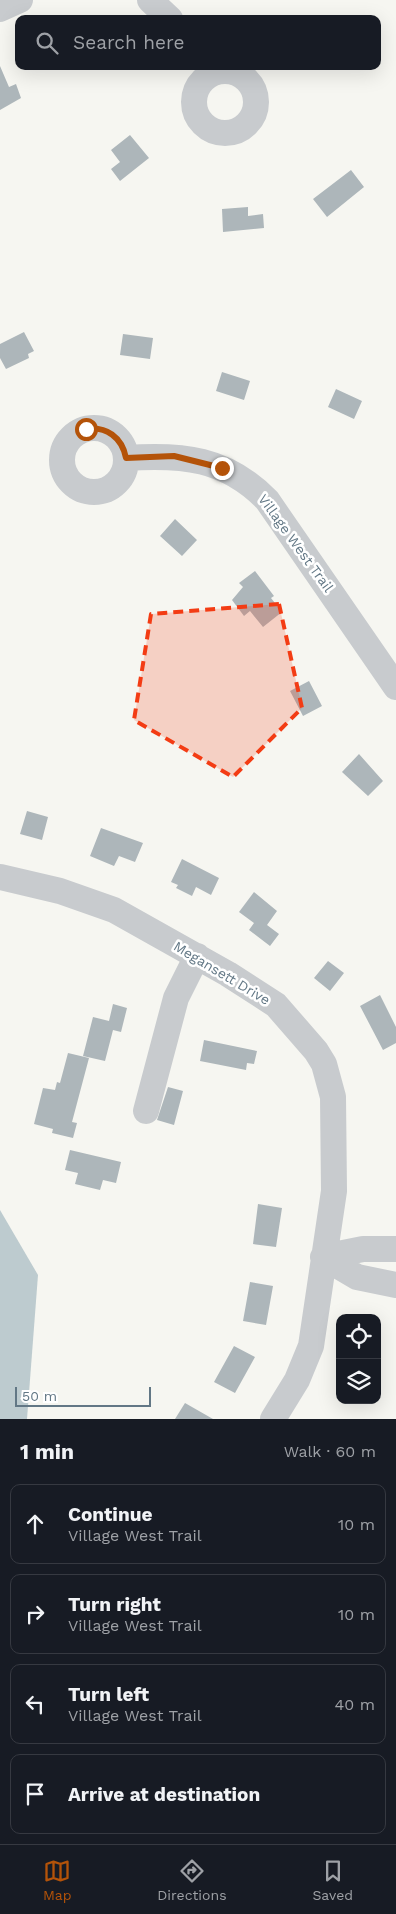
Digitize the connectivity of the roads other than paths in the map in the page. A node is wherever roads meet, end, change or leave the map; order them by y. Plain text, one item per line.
1 (20, 0) edge
2 (150, 0) edge
3 (0, 9) edge
4 (166, 15) edge
5 (126, 458) dead end
6 (396, 687) edge
7 (0, 877) edge
8 (196, 956) junction
9 (146, 1111) dead end
10 (396, 1249) edge
11 (323, 1258) junction
12 (396, 1285) edge
13 (274, 1419) edge

1 - 3 street
2 - 4 street
5 - 6 street, Village West Trail
7 - 8 street, Megansett Drive
8 - 9 street
8 - 11 street, Megansett Drive
10 - 11 street
11 - 12 street
11 - 13 street, Megansett Drive

